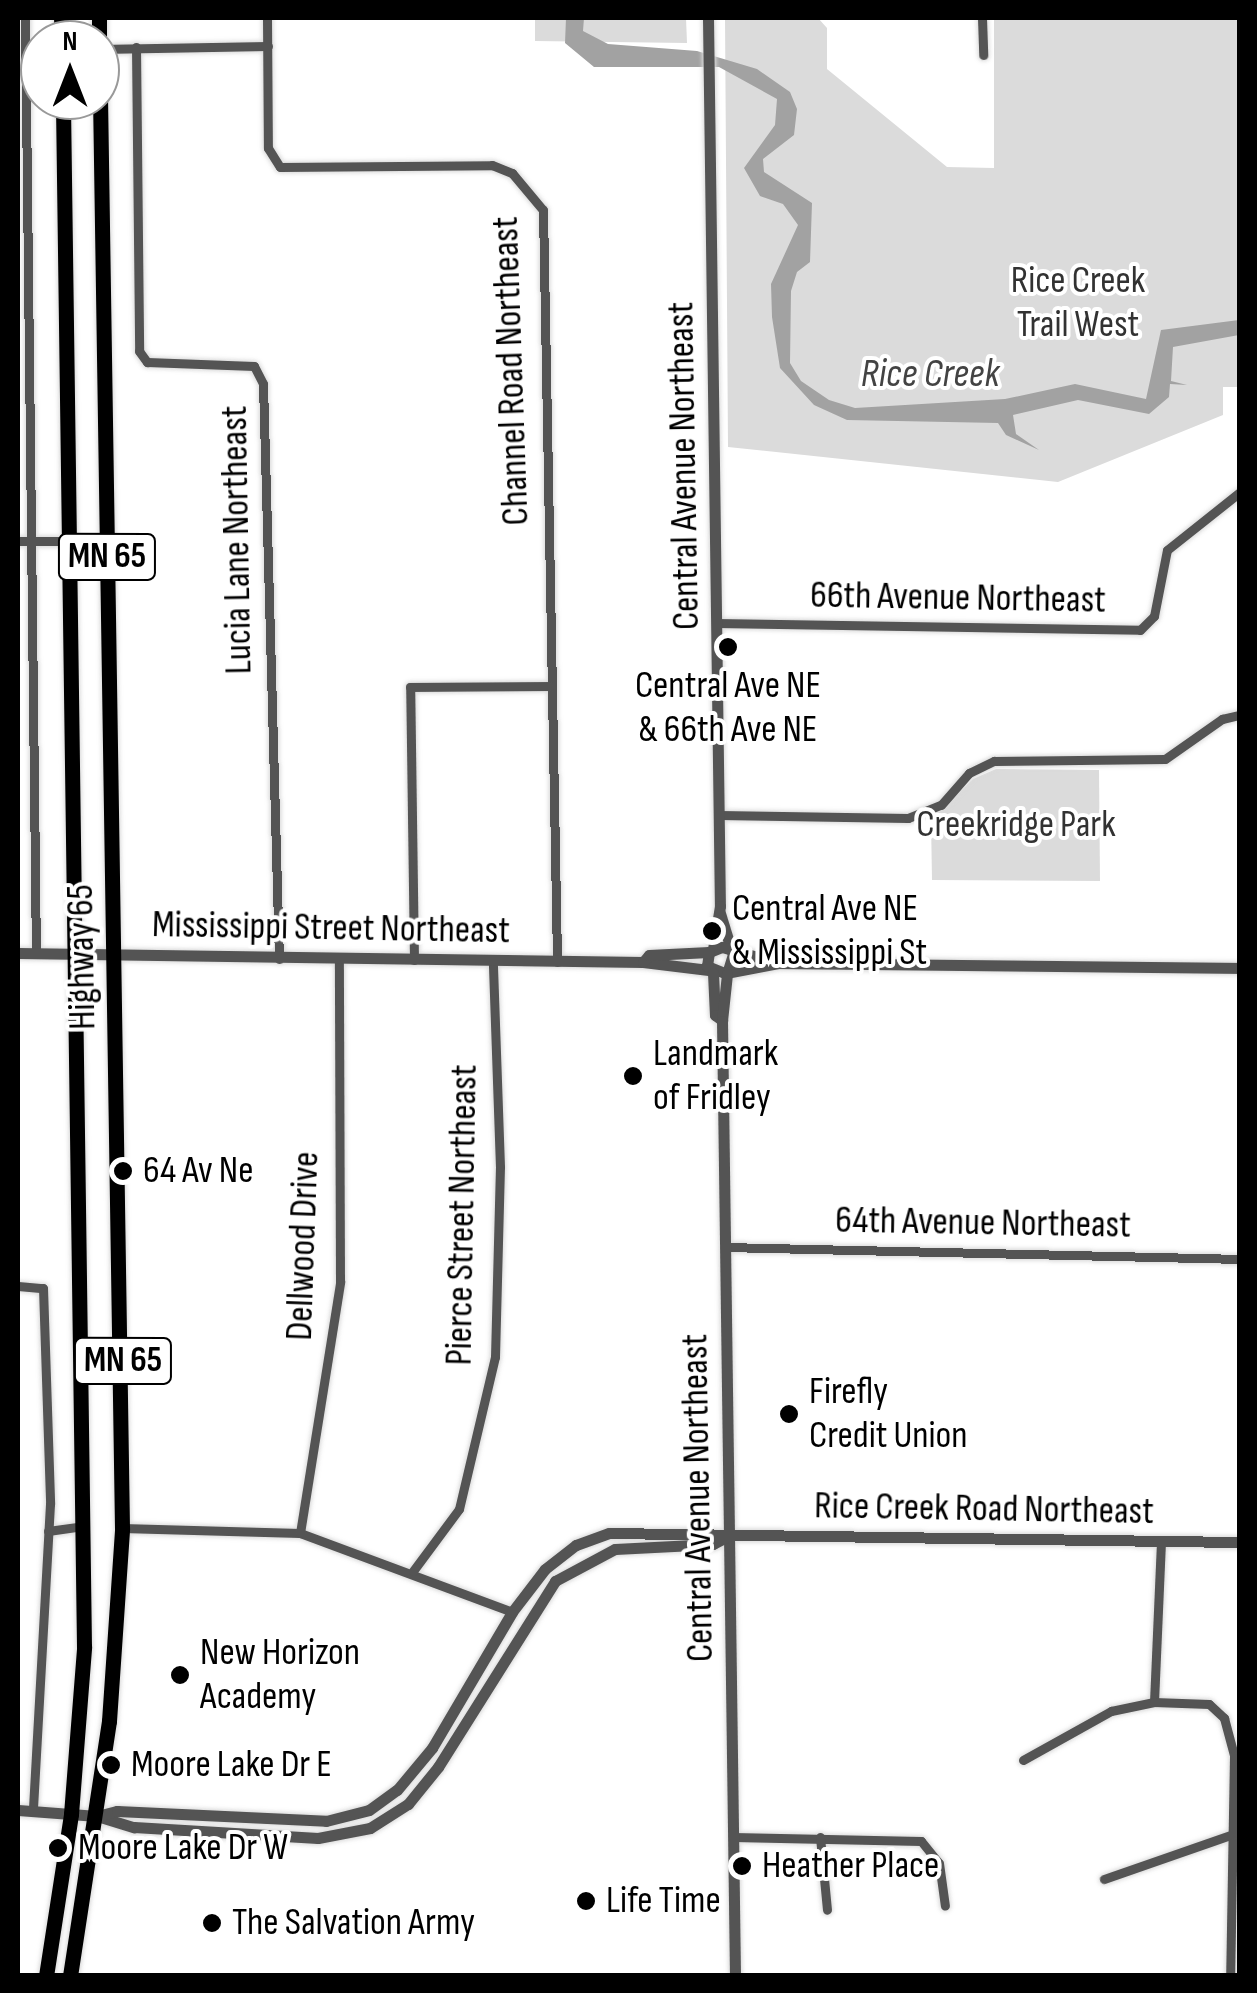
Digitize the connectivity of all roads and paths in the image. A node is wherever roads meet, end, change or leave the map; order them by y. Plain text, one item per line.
1 (267, 18) edge
2 (708, 18) edge
3 (982, 18) edge
4 (268, 46) junction
5 (136, 47) junction
6 (120, 48) edge
7 (983, 55) dead end
8 (24, 120) edge
9 (62, 120) edge
10 (100, 120) edge
11 (22, 376) edge
12 (1240, 492) edge
13 (23, 541) edge
14 (70, 541) junction
15 (716, 623) junction
16 (550, 686) junction
17 (1240, 716) edge
18 (719, 815) junction
19 (720, 913) junction
20 (711, 950) junction
21 (78, 951) junction
22 (36, 952) junction
23 (732, 952) junction
24 (18, 953) edge
25 (115, 953) junction
26 (279, 959) junction
27 (339, 960) junction
28 (414, 960) junction
29 (494, 962) junction
30 (557, 962) junction
31 (644, 962) junction
32 (778, 963) junction
33 (1240, 968) edge
34 (720, 972) junction
35 (725, 1248) junction
36 (1240, 1259) edge
37 (18, 1286) edge
38 (85, 1526) junction
39 (122, 1528) junction
40 (48, 1531) junction
41 (300, 1533) junction
42 (728, 1536) junction
43 (1161, 1541) junction
44 (1240, 1542) edge
45 (413, 1571) junction
46 (512, 1612) junction
47 (1154, 1702) junction
48 (1023, 1760) dead end
49 (18, 1810) edge
50 (33, 1810) junction
51 (72, 1814) junction
52 (97, 1816) junction
53 (1233, 1834) junction
54 (733, 1836) junction
55 (820, 1837) junction
56 (1104, 1880) dead end
57 (946, 1906) dead end
58 (827, 1910) dead end
59 (46, 1976) edge
60 (70, 1976) edge
61 (735, 1976) edge
62 (1230, 1976) edge

1 - 4 street, Channel Road Northeast
2 - 15 street, Central Avenue Northeast
3 - 7 street
4 - 5 street
4 - 16 street, Channel Road Northeast
5 - 6 street
5 - 26 street, Lucia Lane Northeast
8 - 11 street
9 - 14 highway, Highway 65 / MN 65
10 - 25 highway, Highway 65 / MN 65
11 - 13 street
12 - 15 street, 66th Avenue Northeast
13 - 14 street
13 - 22 street
14 - 21 highway, Highway 65 / MN 65
15 - 18 street, Central Avenue Northeast
16 - 28 street
16 - 30 street, Channel Road Northeast
17 - 18 street
18 - 19 street, Central Avenue Northeast
19 - 20 street, Central Avenue Northeast
19 - 23 street, Central Avenue Northeast
20 - 23 street, Mississippi Street Northeast
20 - 31 street, Mississippi Street Northeast
20 - 34 street, Central Avenue Northeast
21 - 22 street, Mississippi Street Northeast
21 - 25 street, Mississippi Street Northeast
21 - 38 highway, Highway 65 / MN 65
22 - 24 street, Mississippi Street Northeast
23 - 32 street, Mississippi Street Northeast
23 - 34 street
25 - 26 street, Mississippi Street Northeast
25 - 39 highway, Highway 65 / MN 65
26 - 27 street, Mississippi Street Northeast
27 - 28 street, Mississippi Street Northeast
27 - 41 street, Dellwood Drive
28 - 29 street, Mississippi Street Northeast
29 - 30 street, Mississippi Street Northeast
29 - 45 street, Pierce Street Northeast
30 - 31 street, Mississippi Street Northeast
31 - 34 street, Mississippi Street Northeast
32 - 33 street, Mississippi Street Northeast
32 - 34 street, Mississippi Street Northeast
34 - 35 street, Central Avenue Northeast
35 - 36 street, 64th Avenue Northeast
35 - 42 street, Central Avenue Northeast
37 - 40 street
38 - 40 street
38 - 51 highway, Highway 65 / MN 65
39 - 41 street
39 - 52 highway, Highway 65 / MN 65
40 - 50 street
41 - 45 street
42 - 43 street, Rice Creek Road Northeast
42 - 46 street, Rice Creek Road Northeast
42 - 52 street, Rice Creek Road Northeast
42 - 54 street, Central Avenue Northeast
43 - 44 street, Rice Creek Road Northeast
43 - 47 street
45 - 46 street
46 - 52 street, Rice Creek Road Northeast
47 - 48 street
47 - 53 street
49 - 50 street
50 - 51 street
51 - 52 street
51 - 59 highway, MN 65
52 - 60 highway, MN 65
53 - 56 street
53 - 62 street
54 - 55 street
54 - 61 street, Central Avenue Northeast
55 - 57 street
55 - 58 street

